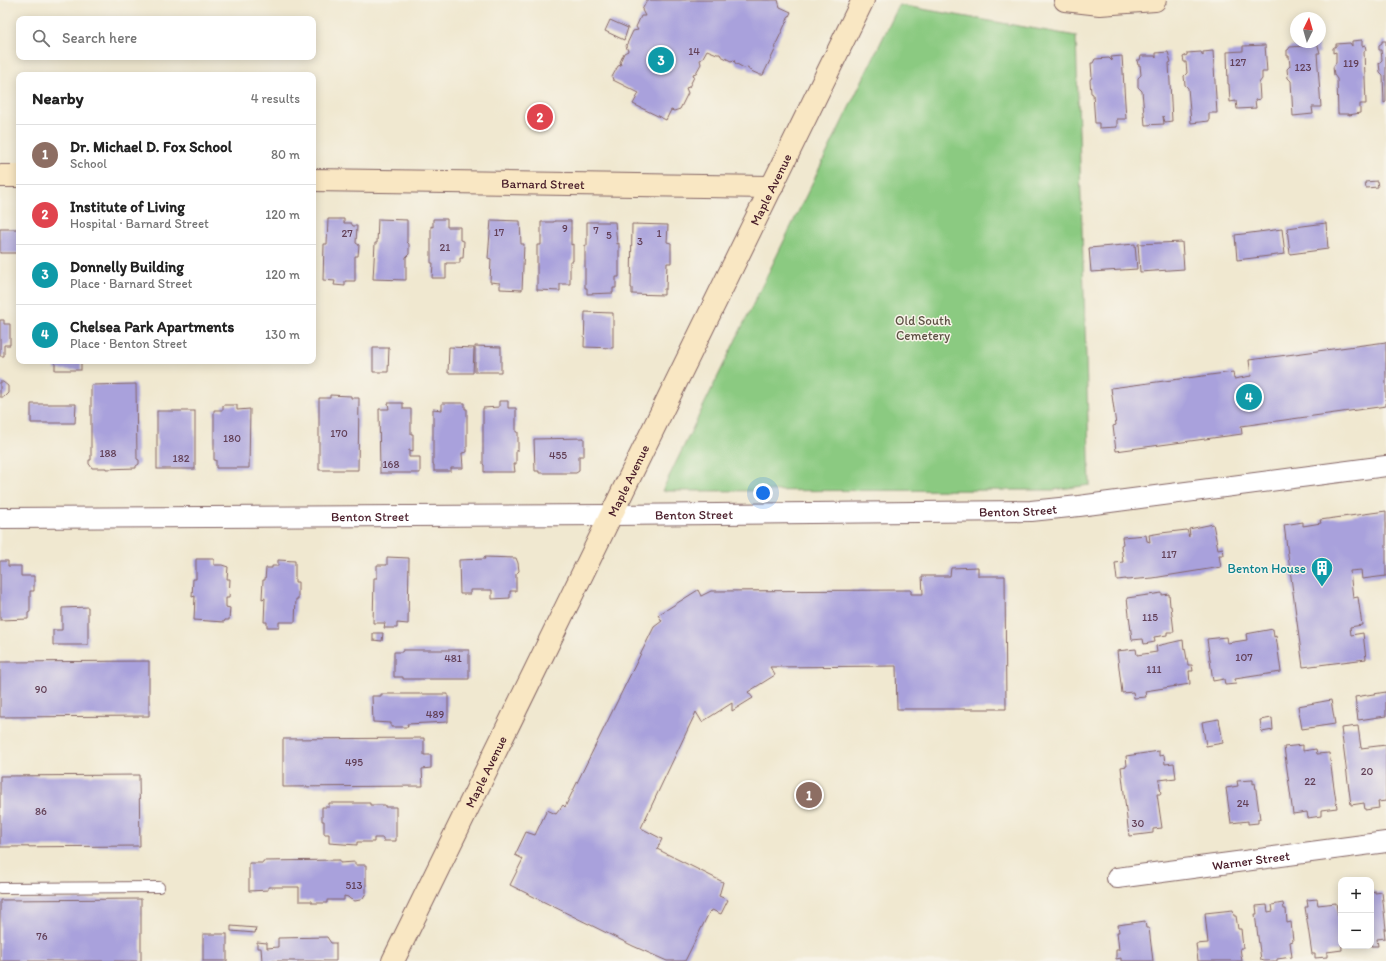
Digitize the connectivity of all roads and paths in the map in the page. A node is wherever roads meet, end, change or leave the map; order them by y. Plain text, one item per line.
1 (863, 0) edge
2 (1065, 0) edge
3 (1155, 0) edge
4 (0, 176) edge
5 (16, 176) edge
6 (316, 180) edge
7 (772, 187) junction
8 (1386, 466) edge
9 (612, 515) junction
10 (0, 518) edge
11 (1386, 842) edge
12 (1116, 878) dead end
13 (159, 887) dead end
14 (0, 888) edge
15 (393, 961) edge

1 - 7 main road, Maple Avenue
2 - 3 main road
4 - 5 main road
6 - 7 main road, Barnard Street
7 - 9 main road, Maple Avenue
8 - 9 street, Benton Street
9 - 10 street, Benton Street
9 - 15 main road, Maple Avenue
11 - 12 street, Warner Street
13 - 14 lane

